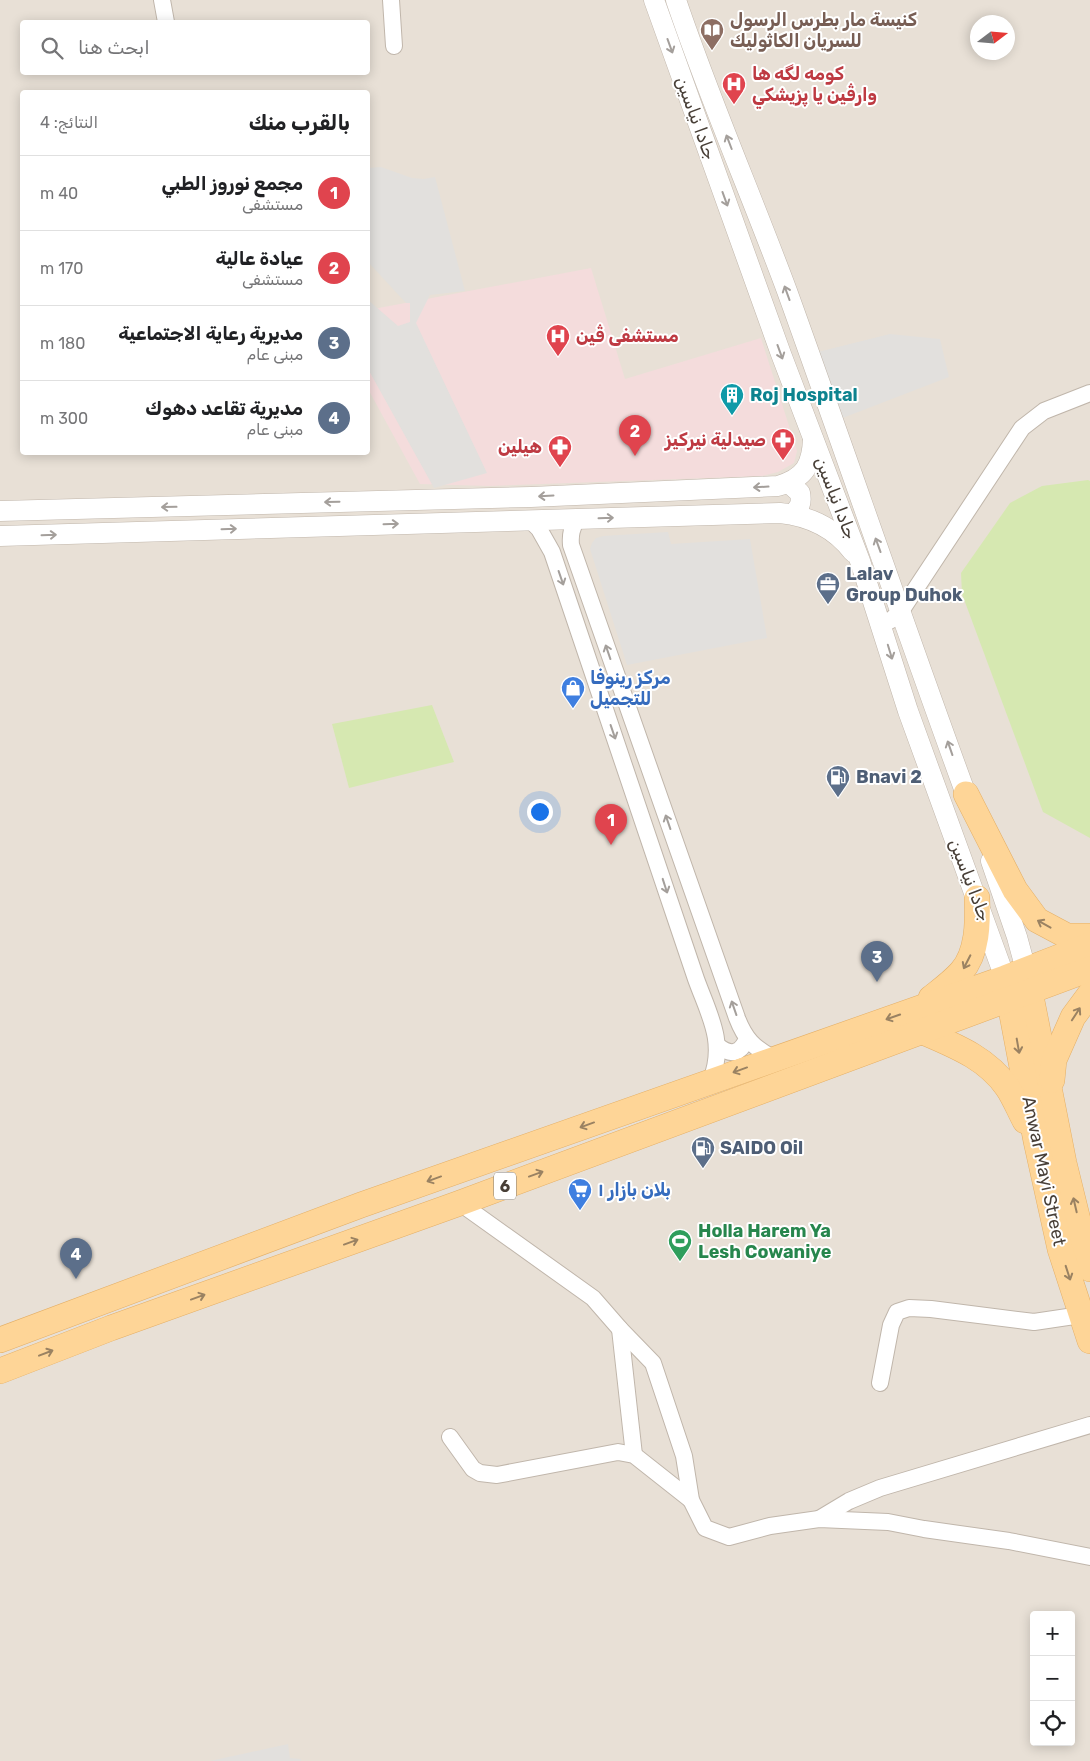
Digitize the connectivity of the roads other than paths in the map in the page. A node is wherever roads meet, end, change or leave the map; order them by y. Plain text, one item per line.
1 (162, 0) edge
2 (390, 0) edge
3 (654, 0) edge
4 (676, 0) edge
5 (166, 20) edge
6 (394, 46) dead end
7 (1090, 393) edge
8 (813, 437) junction
9 (788, 483) junction
10 (454, 499) junction
11 (203, 506) junction
12 (77, 509) junction
13 (0, 511) edge
14 (792, 514) junction
15 (577, 519) junction
16 (530, 520) junction
17 (453, 522) junction
18 (204, 530) junction
19 (78, 534) junction
20 (0, 536) edge
21 (571, 545) junction
22 (552, 552) junction
23 (860, 561) junction
24 (901, 610) junction
25 (881, 625) junction
26 (966, 794) junction
27 (977, 898) junction
28 (1090, 936) edge
29 (1090, 945) edge
30 (1090, 969) edge
31 (1018, 984) junction
32 (1090, 994) edge
33 (922, 1019) junction
34 (747, 1039) junction
35 (718, 1046) junction
36 (773, 1058) junction
37 (711, 1080) junction
38 (1051, 1093) junction
39 (1036, 1141) junction
40 (460, 1203) junction
41 (1090, 1269) edge
42 (1081, 1315) junction
43 (620, 1329) junction
44 (0, 1340) edge
45 (1090, 1341) edge
46 (0, 1371) edge
47 (880, 1382) dead end
48 (1090, 1424) edge
49 (450, 1437) dead end
50 (634, 1455) junction
51 (691, 1500) junction
52 (819, 1519) junction
53 (1090, 1557) edge

1 - 5 street
2 - 6 street
3 -> 8 street, جادا نیاسین
24 -> 4 street, جادا نیاسین
7 - 24 street
8 - 9 street
8 - 23 street, جادا نیاسین
9 -> 10 street
9 - 14 street
10 -> 11 street
10 - 17 street
11 -> 12 street
11 - 18 street
12 - 13 street
12 - 19 street
15 -> 14 street
14 - 23 street
15 - 16 street
15 - 21 street
16 - 17 street
16 - 22 street
18 -> 17 street
18 - 19 street
20 -> 19 street
21 - 22 street
34 -> 21 street
22 -> 35 street
23 - 25 street, جادا نیاسین
24 - 25 street
26 -> 24 street, جادا نیاسین
25 -> 27 street, جادا نیاسین
28 -> 26 main road
26 - 31 street, جادا نیاسین
27 - 31 street, جادا نیاسین
27 -> 33 main road
29 - 31 main road, 6
30 - 31 main road, 6
31 - 33 main road, 6
31 - 38 main road, Anwar Mayi Street
31 -> 39 main road, Anwar Mayi Street
38 -> 32 main road
33 -> 36 main road, 6
33 - 39 main road
40 -> 33 main road, 6
34 - 35 street
34 - 36 street
35 - 37 street
36 -> 37 main road, 6
37 -> 44 main road, 6
41 -> 38 main road, Anwar Mayi Street
39 -> 42 main road, Anwar Mayi Street
40 - 43 street
46 -> 40 main road, 6
42 - 45 main road, Anwar Mayi Street
42 - 47 street
43 - 50 street
43 - 51 street
48 - 52 street
49 - 50 street
50 - 51 street
51 - 52 street
52 - 53 street

